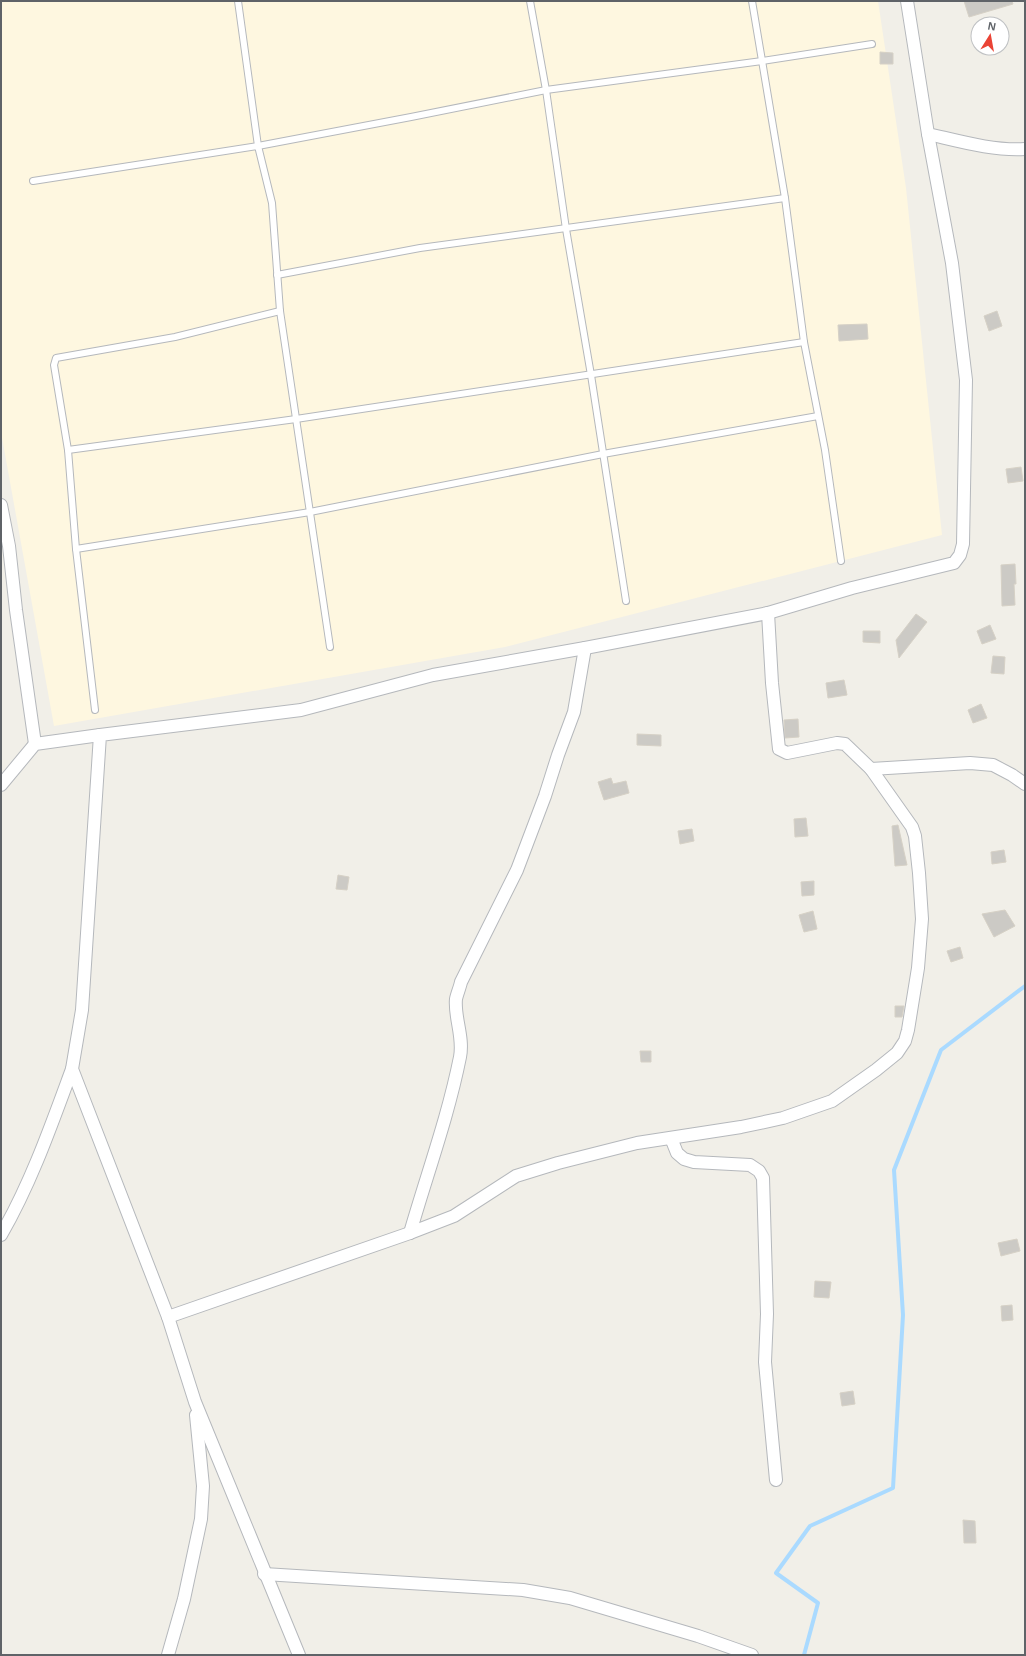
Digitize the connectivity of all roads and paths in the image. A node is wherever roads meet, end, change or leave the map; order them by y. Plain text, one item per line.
1 (238, 1) edge
2 (530, 1) edge
3 (752, 1) edge
4 (907, 1) edge
5 (872, 44) dead end
6 (762, 61) junction
7 (546, 90) junction
8 (928, 134) junction
9 (258, 146) junction
10 (1025, 149) edge
11 (33, 181) dead end
12 (785, 198) junction
13 (566, 229) junction
14 (277, 275) junction
15 (280, 310) junction
16 (804, 342) junction
17 (591, 376) junction
18 (818, 416) junction
19 (296, 419) junction
20 (68, 450) junction
21 (603, 454) junction
22 (1, 505) edge
23 (310, 512) junction
24 (76, 549) junction
25 (841, 561) dead end
26 (626, 601) dead end
27 (768, 613) junction
28 (330, 647) dead end
29 (585, 648) junction
30 (95, 710) dead end
31 (100, 735) junction
32 (35, 744) junction
33 (871, 768) junction
34 (1025, 784) edge
35 (1, 785) edge
36 (72, 1069) junction
37 (671, 1138) junction
38 (410, 1233) junction
39 (1, 1235) edge
40 (168, 1318) junction
41 (194, 1402) junction
42 (776, 1480) dead end
43 (264, 1574) junction
44 (168, 1655) edge
45 (299, 1655) edge
46 (752, 1655) edge

1 - 9 lane
2 - 7 lane
3 - 6 lane
4 - 8 street
5 - 6 lane
6 - 7 lane
6 - 12 lane
7 - 9 lane
7 - 13 lane
8 - 10 street
8 - 27 street
9 - 11 lane
9 - 14 lane
12 - 13 lane
12 - 16 lane
13 - 14 lane
13 - 17 lane
14 - 15 lane
15 - 19 lane
15 - 20 lane
16 - 17 lane
16 - 18 lane
17 - 19 lane
17 - 21 lane
18 - 21 lane
18 - 25 lane
19 - 20 lane
19 - 23 lane
20 - 24 lane
21 - 23 lane
21 - 26 lane
22 - 32 street
23 - 24 lane
23 - 28 lane
24 - 30 lane
27 - 29 street
27 - 33 street
29 - 31 street
29 - 38 street
31 - 32 street
31 - 36 street
32 - 35 street
33 - 34 street
33 - 37 street
36 - 39 street
36 - 40 street
37 - 38 street
37 - 42 street
38 - 40 street
40 - 41 street
41 - 43 street
41 - 44 street
43 - 45 street
43 - 46 street

